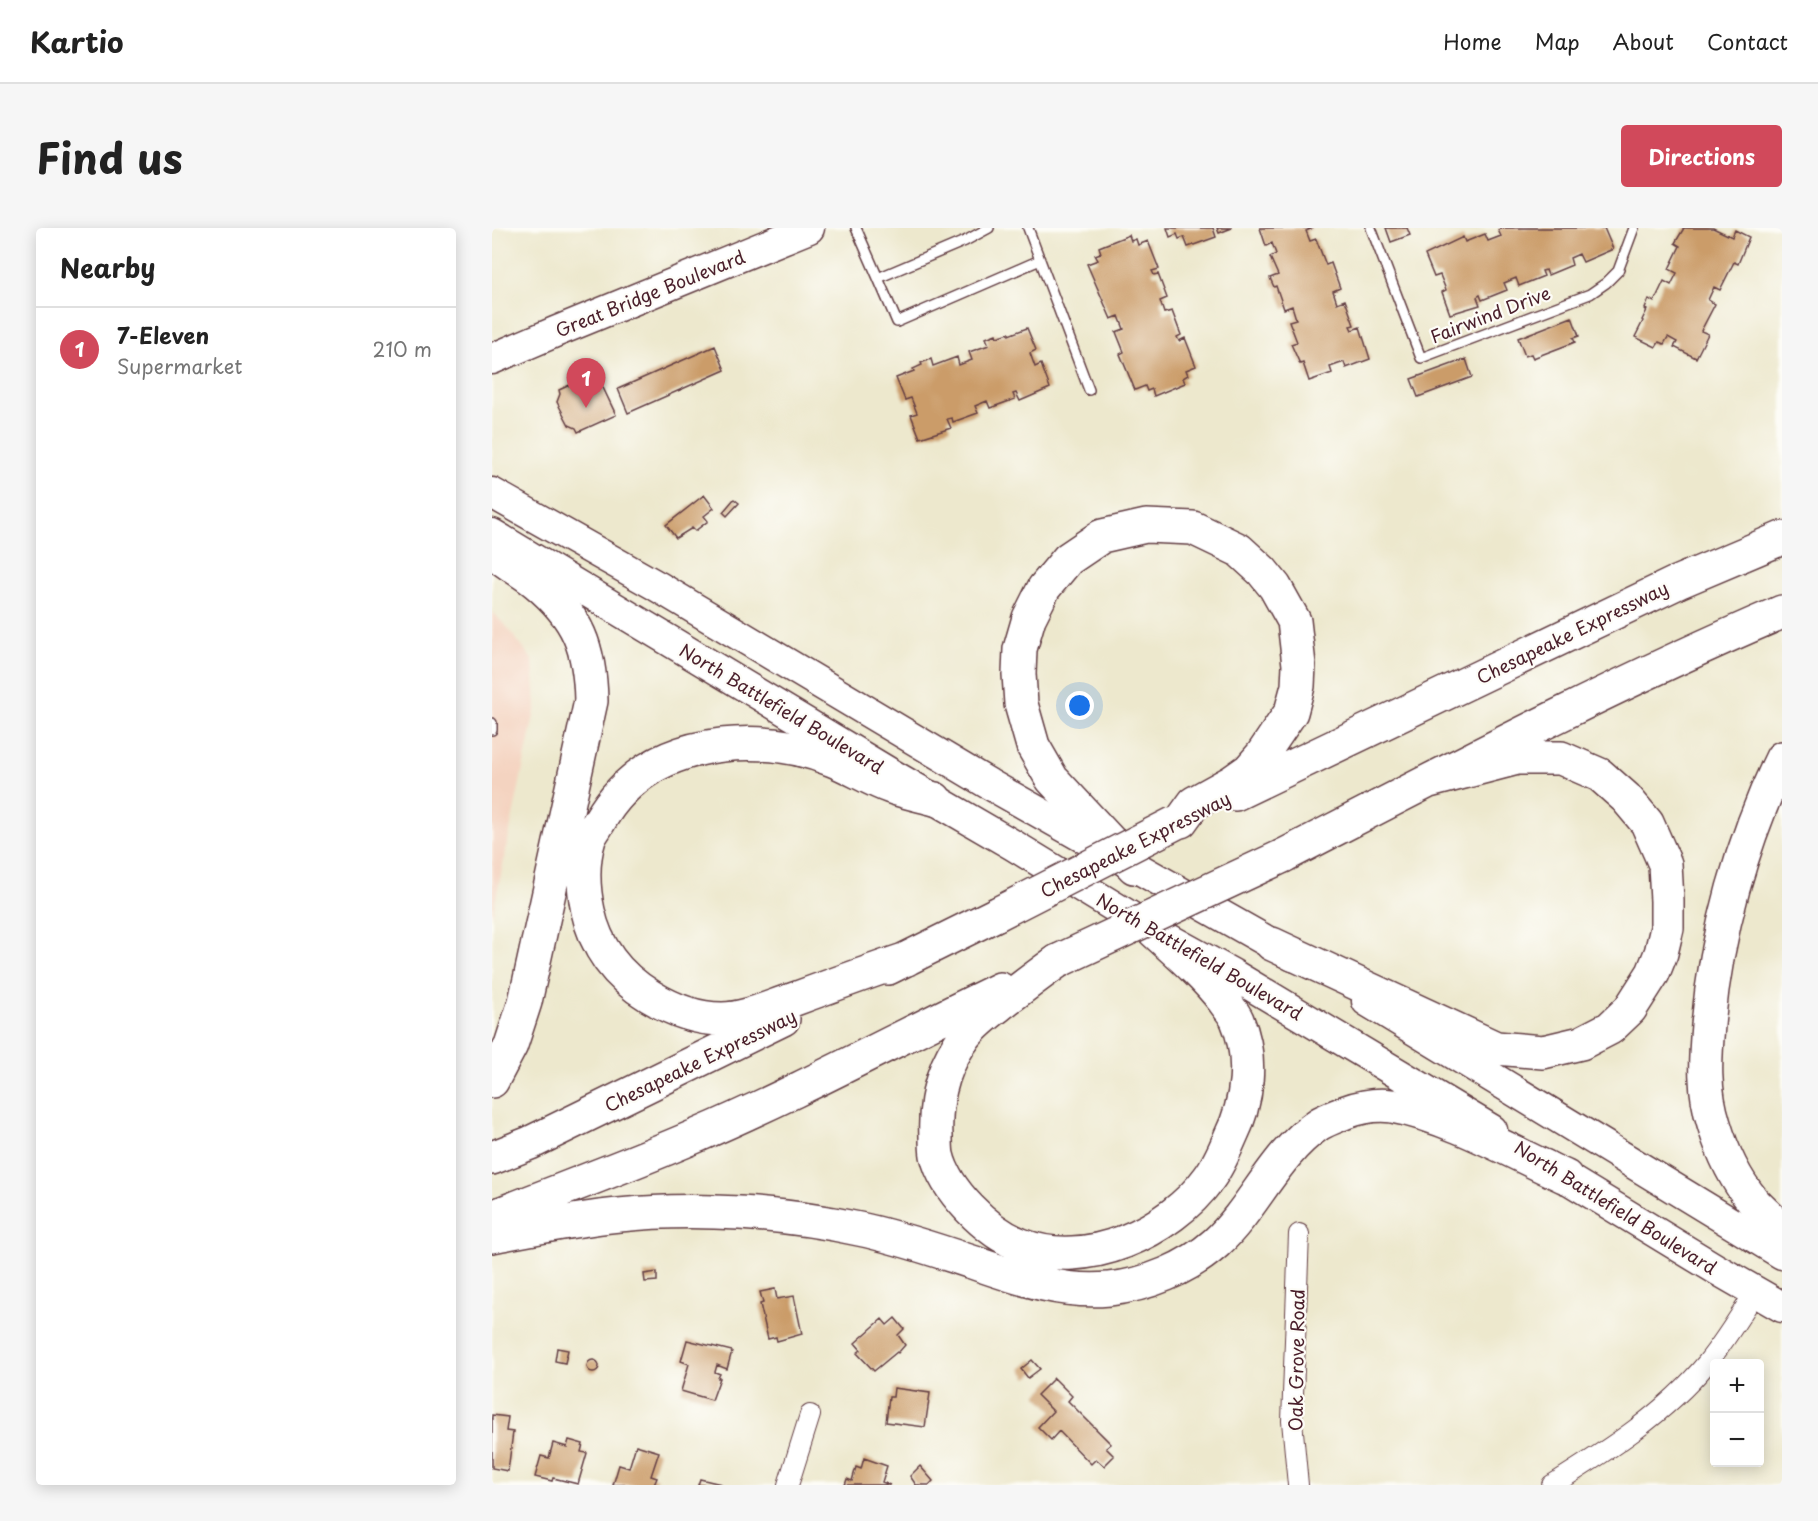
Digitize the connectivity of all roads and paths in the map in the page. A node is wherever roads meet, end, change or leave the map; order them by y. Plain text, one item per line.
1 (856, 228) edge
2 (989, 228) edge
3 (1028, 228) edge
4 (1371, 228) edge
5 (1634, 228) edge
6 (794, 231) edge
7 (1040, 260) junction
8 (878, 278) junction
9 (492, 359) edge
10 (1089, 390) dead end
11 (492, 493) edge
12 (492, 534) edge
13 (1782, 538) edge
14 (492, 550) edge
15 (1782, 612) edge
16 (492, 723) edge
17 (492, 730) edge
18 (1782, 758) edge
19 (1429, 781) junction
20 (935, 799) junction
21 (1178, 822) junction
22 (1134, 867) junction
23 (1154, 931) junction
24 (1272, 944) junction
25 (907, 958) junction
26 (1058, 961) junction
27 (492, 1081) edge
28 (492, 1158) edge
29 (1566, 1178) junction
30 (492, 1217) edge
31 (1782, 1230) edge
32 (1299, 1234) dead end
33 (492, 1236) edge
34 (1782, 1254) edge
35 (1769, 1287) edge
36 (1782, 1307) edge
37 (810, 1415) dead end
38 (788, 1485) edge
39 (1298, 1485) edge
40 (1552, 1485) edge

1 - 8 lane
2 - 8 lane
3 - 7 lane
4 - 5 lane, Fairwind Drive
6 - 9 main road, Great Bridge Boulevard
7 - 8 lane
7 - 10 lane
11 - 22 main road
12 - 20 main road, North Battlefield Boulevard
13 - 21 highway, Chesapeake Expressway
14 - 27 highway
15 - 19 highway
16 - 17 lane
18 - 31 highway
19 - 24 highway
19 - 26 highway, bridge
20 - 23 main road, North Battlefield Boulevard
20 - 25 highway
21 - 22 highway
21 - 25 highway, Chesapeake Expressway, bridge
22 - 24 main road
23 - 26 highway
23 - 29 main road, North Battlefield Boulevard
24 - 34 main road
25 - 28 highway, Chesapeake Expressway
26 - 30 highway
29 - 33 highway
29 - 35 main road, North Battlefield Boulevard
32 - 39 street, Oak Grove Road
35 - 36 main road, North Battlefield Boulevard
35 - 40 street
37 - 38 street

